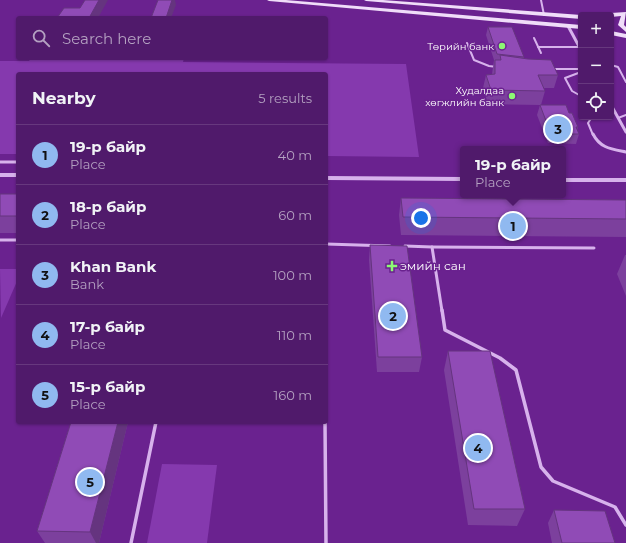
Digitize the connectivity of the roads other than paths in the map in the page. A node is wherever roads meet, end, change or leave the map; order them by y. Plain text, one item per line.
1 (268, 0) edge
2 (366, 0) edge
3 (542, 0) edge
4 (544, 15) junction
5 (614, 15) edge
6 (625, 15) edge
7 (578, 17) edge
8 (568, 26) junction
9 (578, 27) edge
10 (626, 30) edge
11 (614, 34) edge
12 (626, 36) edge
13 (534, 38) dead end
14 (467, 43) dead end
15 (538, 47) junction
16 (579, 48) edge
17 (578, 49) edge
18 (541, 53) dead end
19 (614, 65) edge
20 (504, 68) edge
21 (550, 69) edge
22 (578, 71) edge
23 (578, 72) edge
24 (626, 82) edge
25 (578, 94) edge
26 (614, 113) edge
27 (626, 115) edge
28 (618, 118) junction
29 (590, 120) edge
30 (626, 132) edge
31 (626, 152) edge
32 (0, 162) edge
33 (16, 162) edge
34 (0, 175) edge
35 (16, 176) edge
36 (328, 178) edge
37 (460, 179) edge
38 (566, 180) edge
39 (626, 180) edge
40 (0, 240) edge
41 (16, 240) edge
42 (328, 244) edge
43 (394, 246) edge
44 (402, 246) edge
45 (432, 247) junction
46 (594, 248) dead end
47 (156, 424) edge
48 (325, 424) edge
49 (626, 525) edge
50 (131, 543) edge
51 (326, 543) edge

1 - 8 main road
2 - 4 main road
3 - 4 lane
4 - 7 main road
5 - 6 main road
6 - 10 main road
8 - 9 main road
8 - 16 street
11 - 12 main road
13 - 15 lane
14 - 20 lane
15 - 17 lane
15 - 18 lane
19 - 24 lane
21 - 22 lane
23 - 25 lane
26 - 28 street
27 - 28 lane
28 - 30 street
29 - 31 lane
32 - 33 lane
34 - 35 street
36 - 37 street
38 - 39 street
40 - 41 lane
42 - 43 lane
44 - 45 lane
45 - 46 lane
45 - 49 lane
47 - 50 lane
48 - 51 lane

